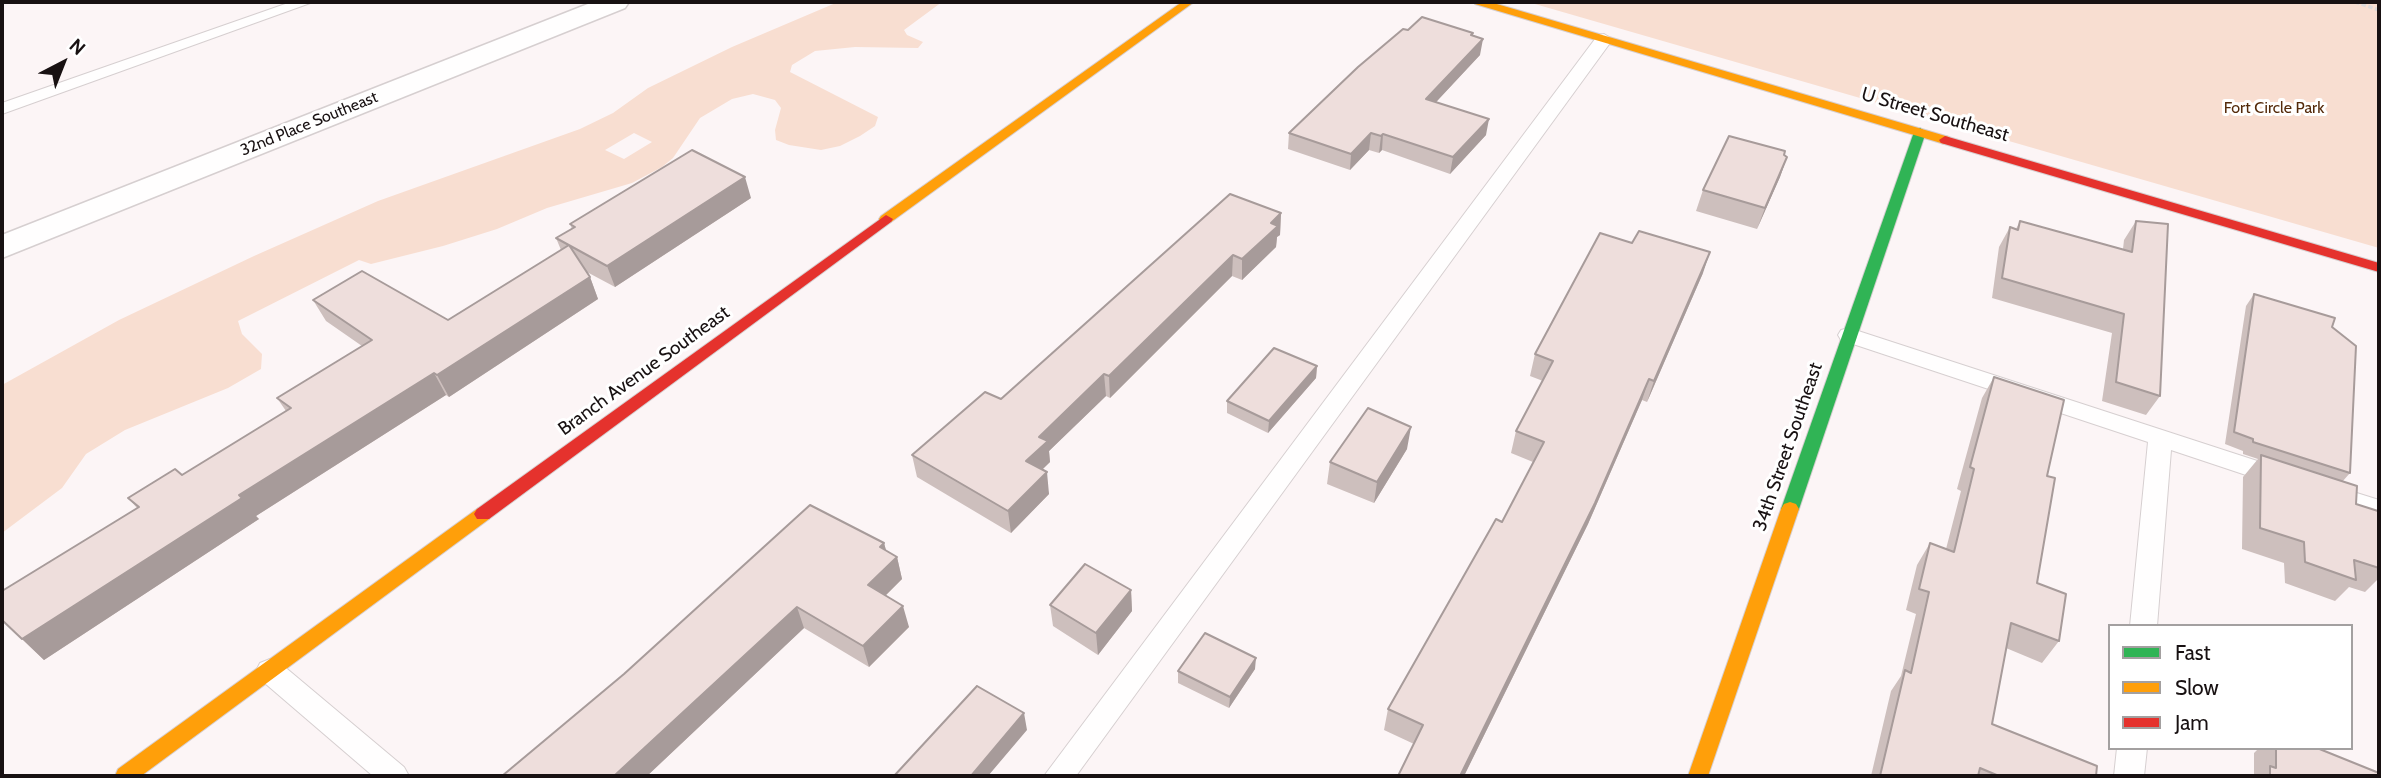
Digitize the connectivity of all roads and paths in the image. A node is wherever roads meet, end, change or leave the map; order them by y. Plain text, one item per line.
1 (305, 2) edge
2 (616, 2) edge
3 (1189, 2) edge
4 (1479, 2) edge
5 (2355, 2) edge
6 (2379, 10) edge
7 (1604, 39) junction
8 (2, 109) edge
9 (1920, 132) junction
10 (2, 247) edge
11 (2379, 268) edge
12 (1849, 335) junction
13 (2160, 438) junction
14 (2379, 510) edge
15 (2143, 624) edge
16 (270, 671) junction
17 (2132, 750) edge
18 (125, 776) edge
19 (394, 776) edge
20 (1059, 776) edge
21 (1698, 776) edge
22 (2129, 776) edge

1 - 8 lane
2 - 10 street, 32nd Place Southeast
3 - 16 main road, Branch Avenue Southeast
4 - 7 main road, U Street Southeast
5 - 6 path
7 - 9 main road, U Street Southeast
7 - 20 lane
9 - 11 main road, U Street Southeast
9 - 12 main road, 34th Street Southeast
12 - 13 lane
12 - 21 main road, 34th Street Southeast
13 - 14 lane
13 - 15 lane
16 - 18 main road, Branch Avenue Southeast
16 - 19 lane
17 - 22 lane

